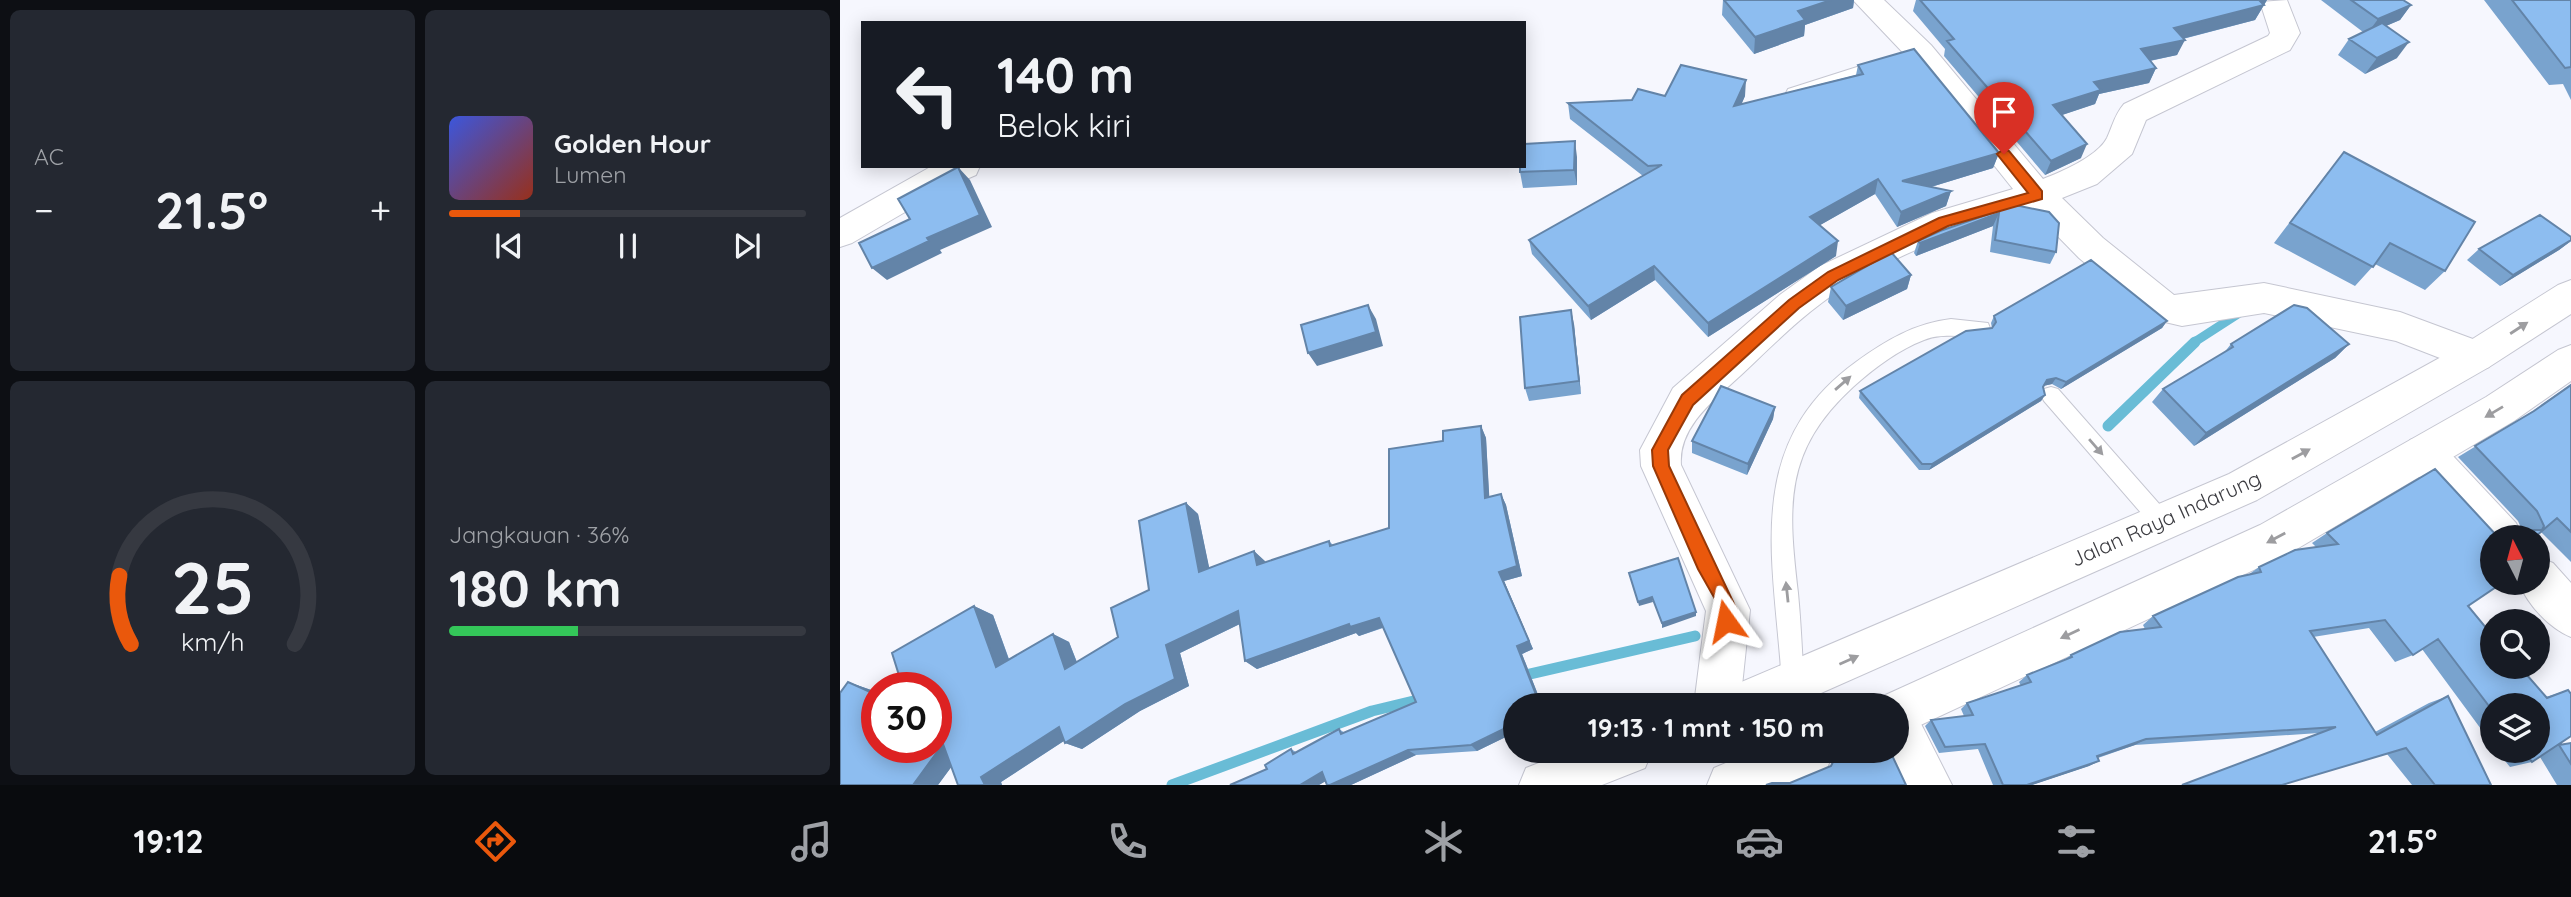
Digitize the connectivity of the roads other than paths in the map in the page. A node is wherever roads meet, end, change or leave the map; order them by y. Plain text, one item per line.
1 (1867, 0) edge
2 (2274, 2) dead end
3 (1907, 56) junction
4 (1793, 94) edge
5 (959, 168) edge
6 (2037, 195) junction
7 (840, 234) edge
8 (2571, 295) edge
9 (1981, 328) edge
10 (2476, 356) junction
11 (2571, 361) edge
12 (2051, 395) dead end
13 (2424, 453) junction
14 (2162, 522) junction
15 (2490, 525) edge
16 (2550, 591) edge
17 (2571, 615) edge
18 (1793, 684) junction
19 (1718, 693) edge
20 (1771, 693) edge
21 (1909, 707) edge
22 (1909, 748) edge
23 (1598, 763) edge
24 (1782, 763) edge
25 (1543, 785) edge
26 (1731, 785) edge
27 (1928, 785) edge

1 - 3 main road
2 - 6 main road
3 - 4 lane
3 - 6 main road
5 - 7 main road
6 - 10 main road
6 - 19 main road
10 -> 8 main road, Jalan Raya Indarung
18 -> 9 lane
14 -> 10 main road, Jalan Raya Indarung
11 -> 13 main road
12 -> 14 lane
13 - 15 main road
13 -> 21 main road
18 -> 14 main road, Jalan Raya Indarung
16 - 17 main road
18 - 20 main road, Jalan Raya Indarung
22 - 27 main road
23 - 25 main road
24 - 26 main road

